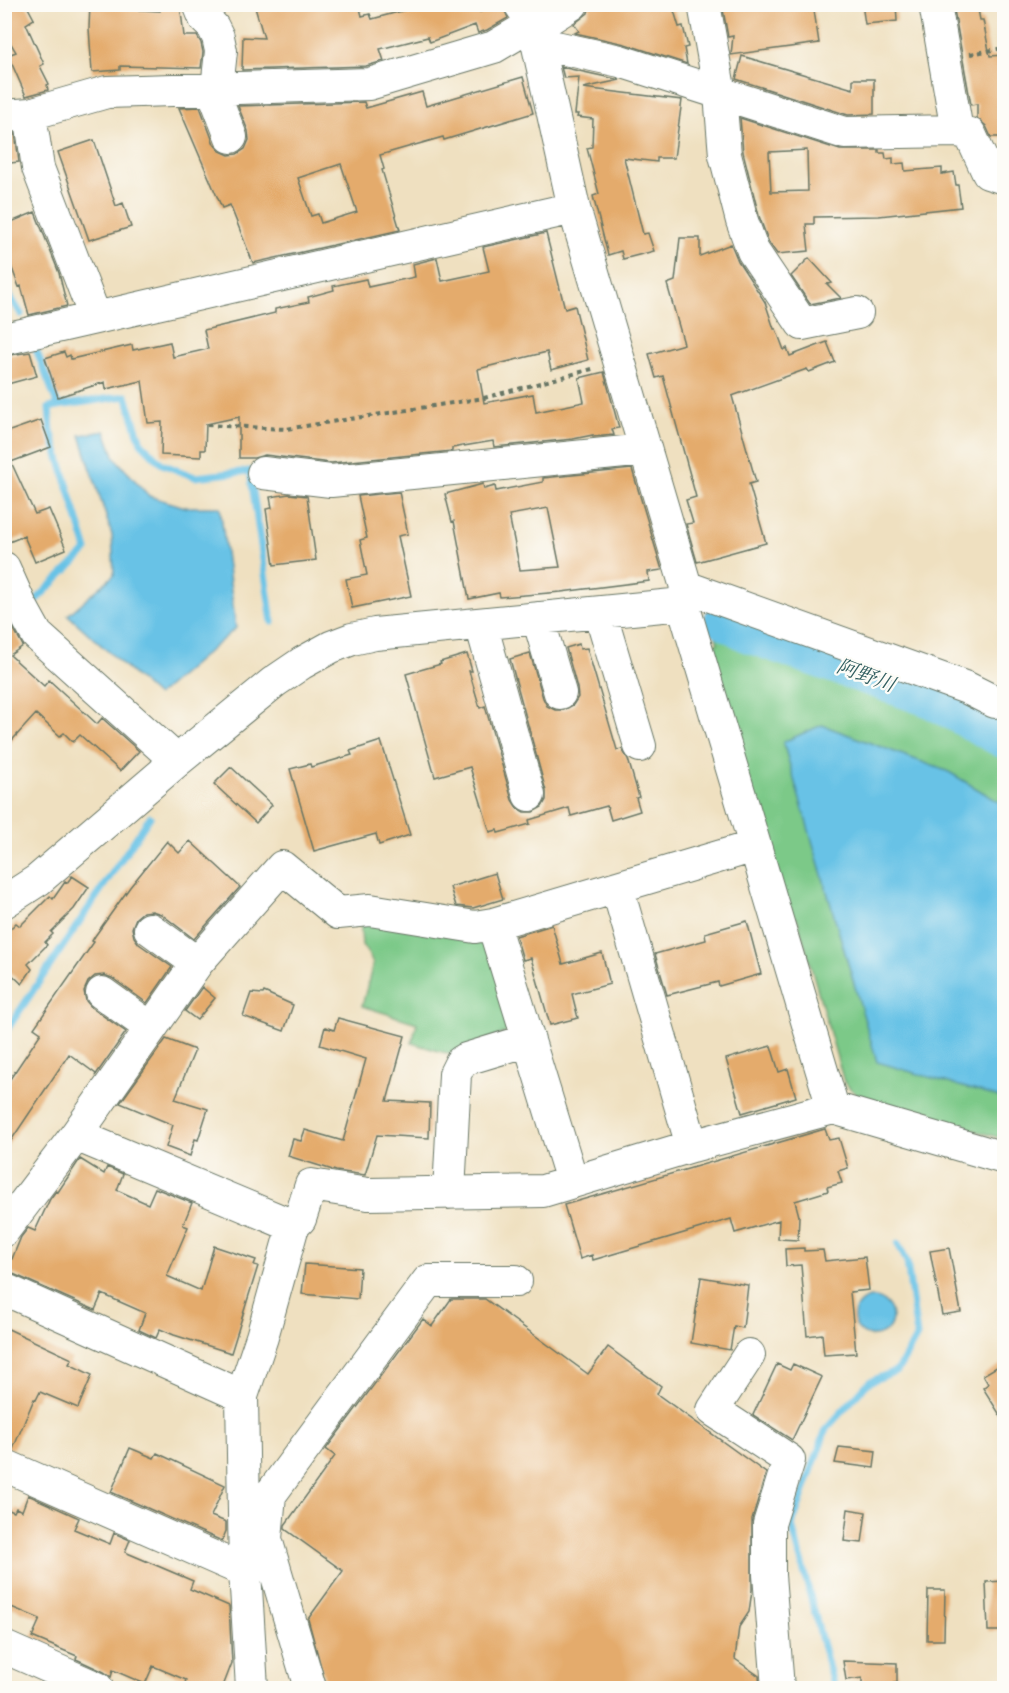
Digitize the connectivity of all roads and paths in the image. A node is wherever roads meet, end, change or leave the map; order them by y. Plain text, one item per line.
1 (200, 4) edge
2 (572, 4) edge
3 (704, 4) edge
4 (934, 4) edge
5 (530, 24) edge
6 (1005, 48) edge
7 (945, 59) junction
8 (218, 87) junction
9 (720, 94) junction
10 (17, 115) edge
11 (957, 131) junction
12 (231, 137) dead end
13 (1005, 178) edge
14 (574, 208) junction
15 (857, 313) dead end
16 (95, 317) junction
17 (4, 339) edge
18 (619, 362) junction
19 (207, 425) dead end
20 (645, 450) junction
21 (263, 473) dead end
22 (4, 568) edge
23 (685, 596) junction
24 (600, 612) junction
25 (538, 618) junction
26 (481, 624) junction
27 (560, 693) dead end
28 (1005, 700) edge
29 (640, 746) dead end
30 (177, 761) junction
31 (529, 795) dead end
32 (755, 846) junction
33 (617, 887) junction
34 (4, 902) edge
35 (493, 924) junction
36 (150, 929) dead end
37 (197, 963) junction
38 (102, 993) dead end
39 (151, 1028) junction
40 (529, 1040) junction
41 (833, 1108) junction
42 (76, 1135) junction
43 (692, 1146) junction
44 (1005, 1158) edge
45 (572, 1181) junction
46 (449, 1193) junction
47 (293, 1226) junction
48 (4, 1230) edge
49 (516, 1281) dead end
50 (4, 1288) edge
51 (749, 1355) dead end
52 (242, 1396) junction
53 (4, 1465) edge
54 (245, 1571) junction
55 (4, 1647) edge
56 (87, 1686) edge
57 (252, 1689) edge
58 (310, 1689) edge
59 (778, 1689) edge

1 - 8 street
2 - 5 street
3 - 9 street
4 - 7 street
5 - 8 street
5 - 9 street
5 - 14 street
6 - 7 path
7 - 11 street
8 - 10 street
8 - 12 street
9 - 11 street
9 - 15 street
10 - 16 street
11 - 13 street
14 - 16 street
14 - 18 street
16 - 17 street
18 - 19 path
18 - 20 street
20 - 21 street
20 - 23 street
22 - 30 street
23 - 24 street
23 - 28 street
23 - 32 street
24 - 25 street
24 - 29 street
25 - 26 street
25 - 27 street
26 - 30 street
26 - 31 street
30 - 34 street
32 - 33 street
32 - 41 street
33 - 35 street
33 - 43 street
35 - 37 street
35 - 40 street
36 - 37 street
37 - 39 street
38 - 39 street
39 - 42 street
40 - 45 street
40 - 46 street
41 - 43 street
41 - 44 street
42 - 47 street
42 - 48 street
43 - 45 street
45 - 46 street
46 - 47 street
47 - 52 street
49 - 58 street
50 - 52 street
51 - 59 street
52 - 54 street
53 - 54 street
54 - 57 street
55 - 56 street

